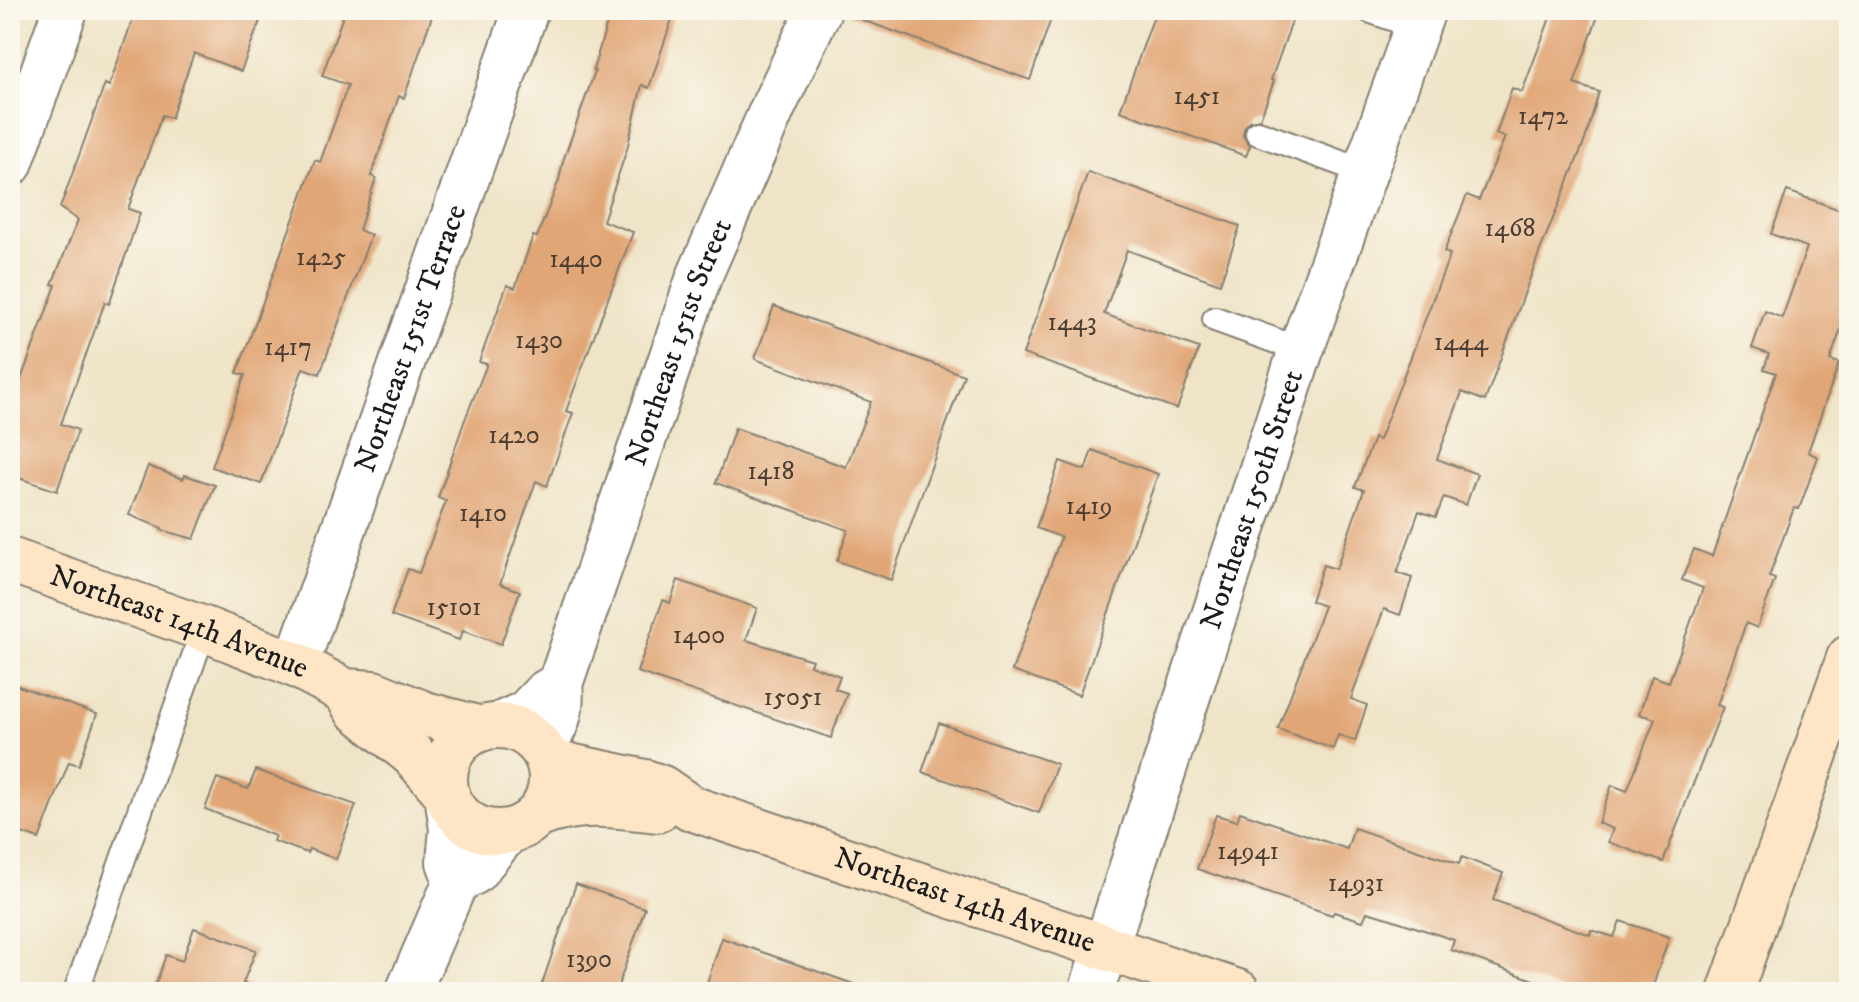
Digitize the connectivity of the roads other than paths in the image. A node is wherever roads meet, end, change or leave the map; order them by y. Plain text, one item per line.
1 (65, 10) edge
2 (526, 10) edge
3 (819, 10) edge
4 (1369, 10) edge
5 (1420, 18) edge
6 (1258, 133) dead end
7 (10, 164) edge
8 (1365, 172) junction
9 (1215, 319) dead end
10 (1301, 350) junction
11 (10, 560) edge
12 (204, 629) junction
13 (1849, 658) edge
14 (296, 665) junction
15 (560, 684) junction
16 (345, 691) junction
17 (489, 727) junction
18 (546, 756) junction
19 (448, 798) junction
20 (691, 808) junction
21 (523, 823) junction
22 (456, 881) junction
23 (1107, 946) junction
24 (76, 992) edge
25 (408, 992) edge
26 (1091, 992) edge
27 (1238, 992) edge
28 (1730, 992) edge

1 - 7 street
2 - 14 street, Northeast 151st Terrace
3 - 15 street, Northeast 151st Street
4 - 5 lane
5 - 8 street, Northeast 150th Street
6 - 8 lane
8 - 10 street, Northeast 150th Street
9 - 10 lane
10 - 23 street, Northeast 150th Street
11 - 12 street, Northeast 14th Avenue
12 - 14 street, Northeast 14th Avenue
12 - 24 lane
13 - 28 street
14 - 16 street, Northeast 14th Avenue
15 - 17 street
15 - 18 street, Northeast 151st Street
16 - 17 street, Northeast 14th Avenue
16 - 19 street, Northeast 14th Avenue
17 - 18 street
17 - 19 street
18 - 20 street, Northeast 14th Avenue
18 - 21 street
19 - 21 street
19 - 22 street
20 - 21 street, Northeast 14th Avenue
20 - 23 street, Northeast 14th Avenue
21 - 22 street
22 - 25 street
23 - 26 street, Northeast 150th Street
23 - 27 street, Northeast 14th Avenue

